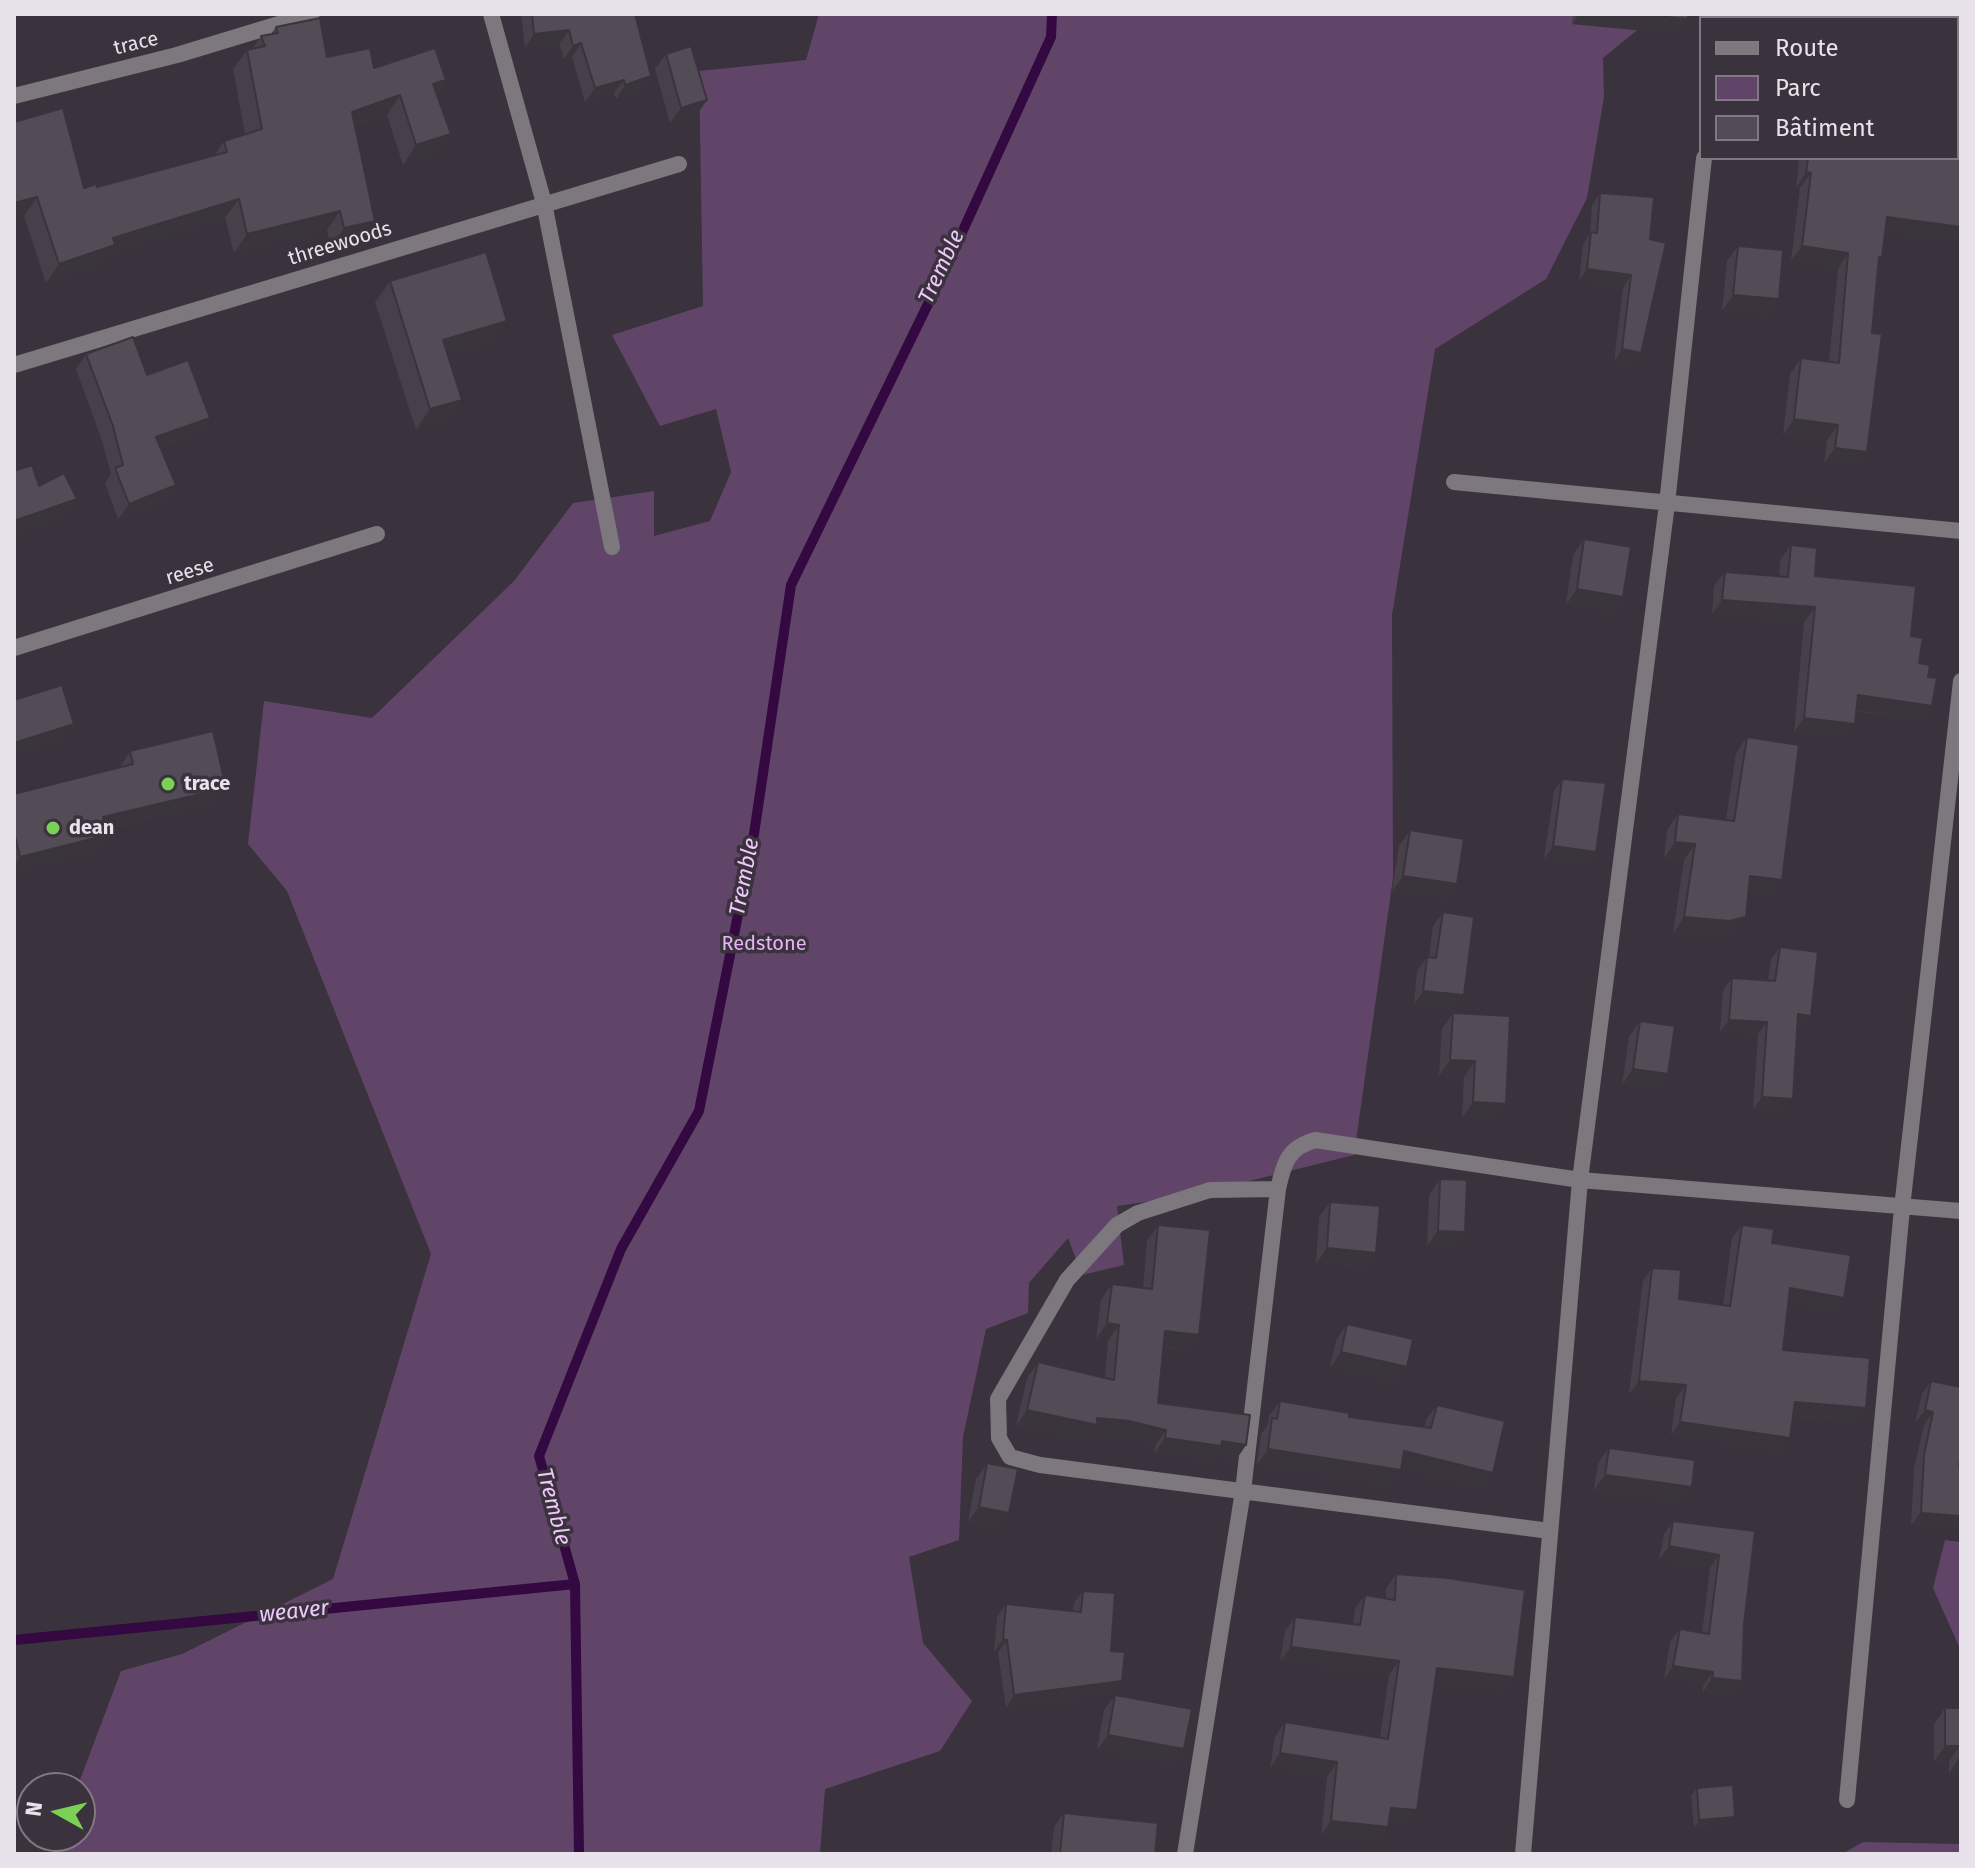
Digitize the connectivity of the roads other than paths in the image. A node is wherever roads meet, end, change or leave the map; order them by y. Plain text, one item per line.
1 (312, 14) edge
2 (491, 14) edge
3 (14, 96) edge
4 (1704, 160) edge
5 (679, 164) dead end
6 (544, 203) junction
7 (14, 365) edge
8 (1454, 482) dead end
9 (1667, 504) junction
10 (1961, 531) edge
11 (377, 534) dead end
12 (612, 547) dead end
13 (14, 648) edge
14 (1961, 681) edge
15 (1580, 1180) junction
16 (1278, 1189) junction
17 (1902, 1208) junction
18 (1961, 1211) edge
19 (1243, 1491) junction
20 (1550, 1531) junction
21 (1847, 1800) dead end
22 (1185, 1854) edge
23 (1523, 1854) edge

1 - 3 street, trace
2 - 6 street
4 - 9 street
5 - 6 street, threewoods
6 - 7 street, threewoods
6 - 12 street
8 - 9 street
9 - 10 street
9 - 15 street
11 - 13 street, reese
14 - 17 street
15 - 16 street
15 - 17 street
15 - 20 street
16 - 19 street
16 - 19 street
17 - 18 street
17 - 21 street
19 - 20 street
19 - 22 street
20 - 23 street

